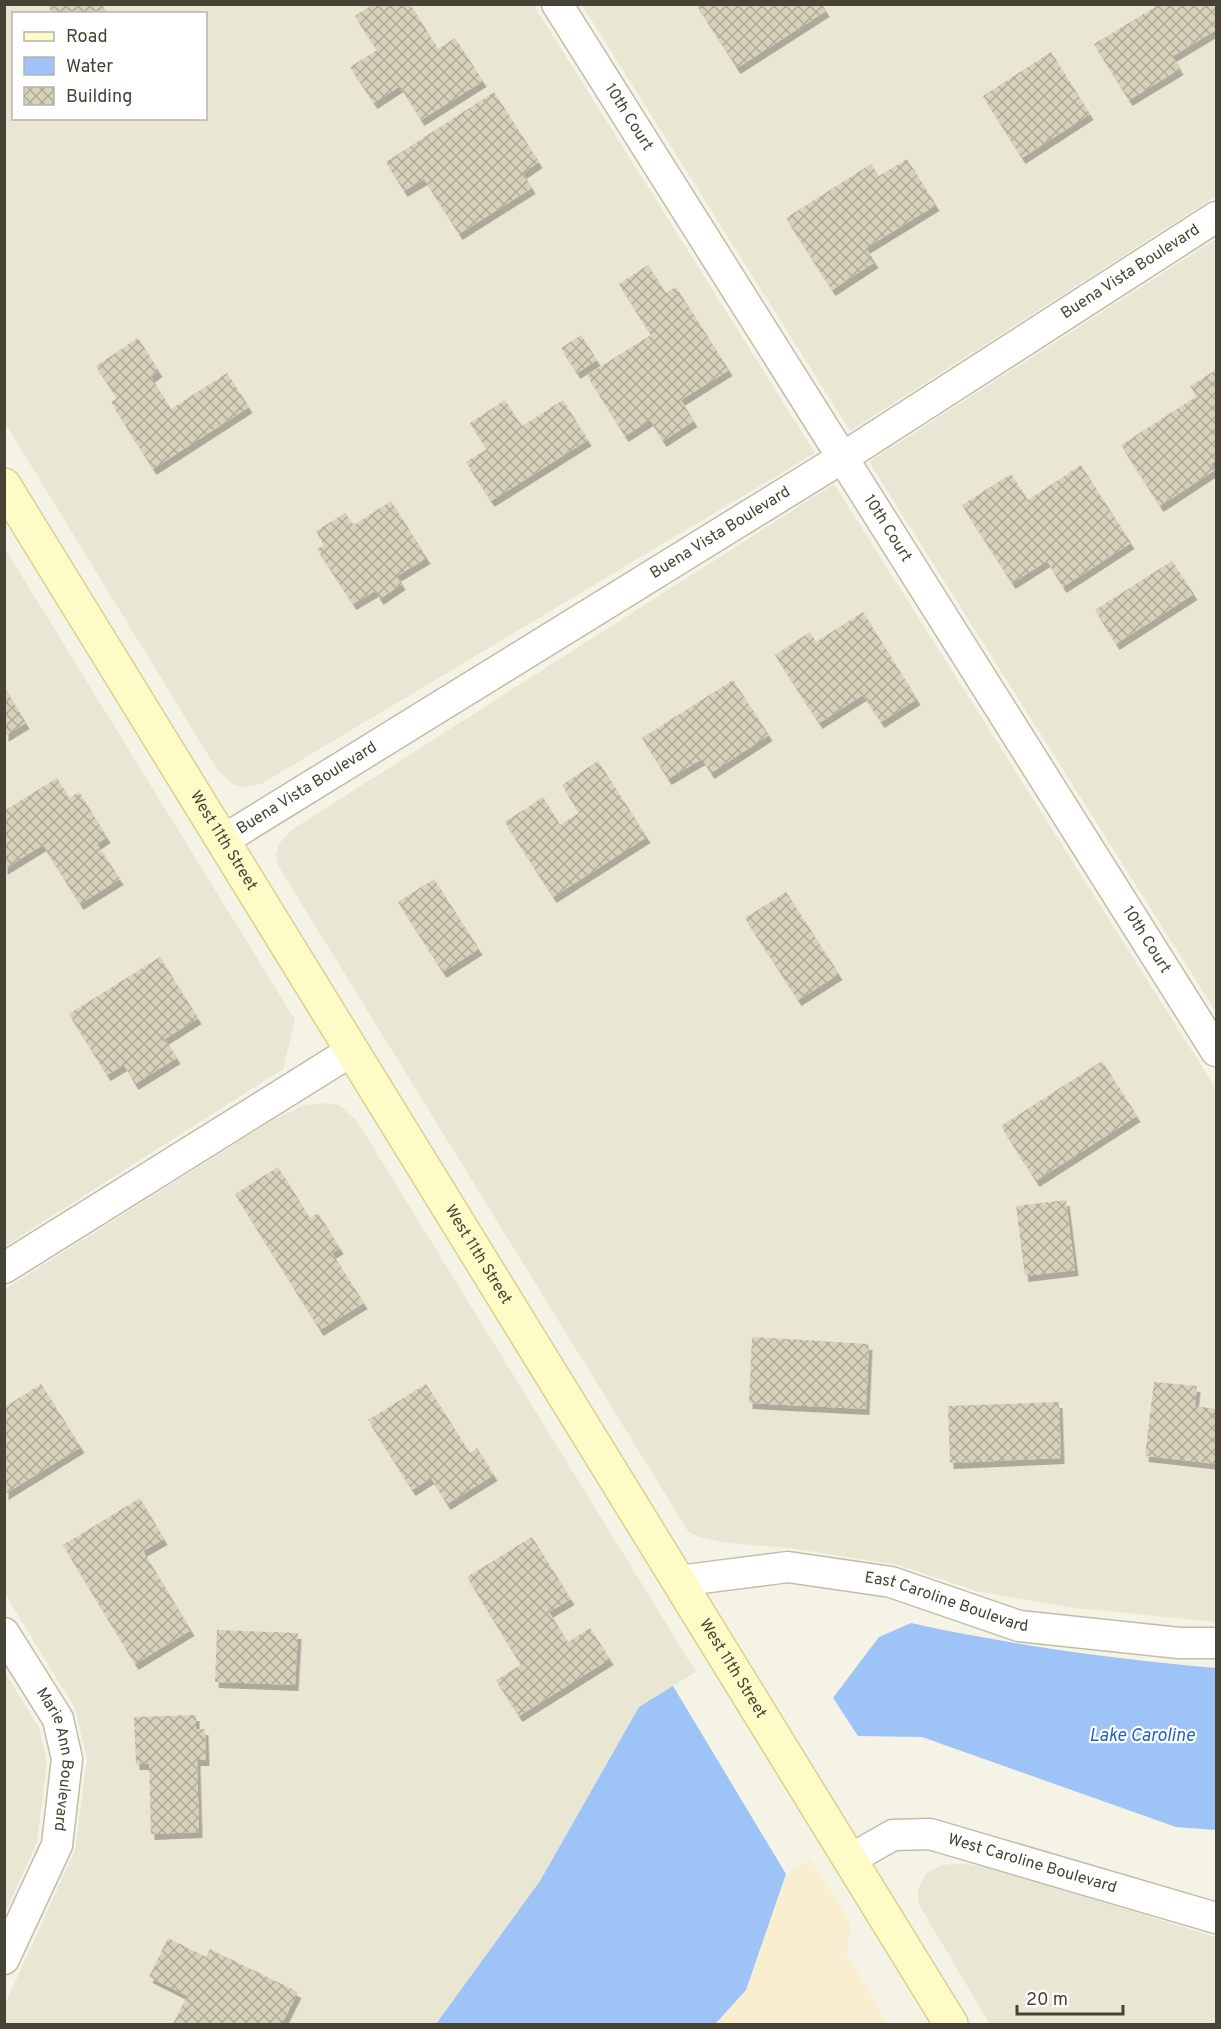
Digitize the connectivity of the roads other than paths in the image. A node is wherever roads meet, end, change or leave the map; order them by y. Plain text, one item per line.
1 (557, 4) edge
2 (1216, 217) edge
3 (842, 458) junction
4 (4, 485) edge
5 (222, 841) junction
6 (353, 1050) junction
7 (1216, 1051) edge
8 (4, 1268) edge
9 (678, 1581) junction
10 (4, 1633) edge
11 (1216, 1643) edge
12 (849, 1860) junction
13 (1216, 1918) edge
14 (4, 1959) edge
15 (951, 2025) edge

1 - 3 street, 10th Court
2 - 3 street, Buena Vista Boulevard
3 - 5 street, Buena Vista Boulevard
3 - 7 street, 10th Court
4 - 5 main road, West 11th Street
5 - 6 main road, West 11th Street
6 - 8 street
6 - 9 main road, West 11th Street
9 - 11 street, East Caroline Boulevard
9 - 12 main road, West 11th Street
10 - 14 street, Marie Ann Boulevard
12 - 13 street, West Caroline Boulevard
12 - 15 main road, West 11th Street

